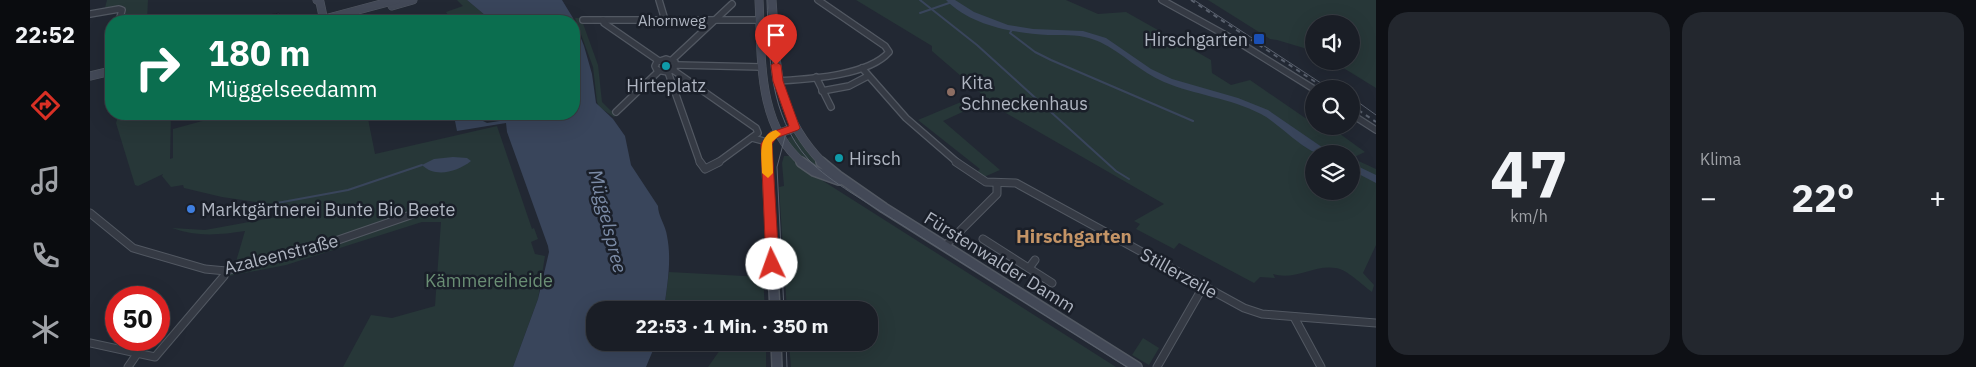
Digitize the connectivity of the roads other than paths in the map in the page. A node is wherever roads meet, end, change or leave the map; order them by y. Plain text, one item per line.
1 (317, 0) edge
2 (396, 0) edge
3 (413, 0) edge
4 (658, 0) edge
5 (759, 0) edge
6 (772, 0) edge
7 (818, 0) edge
8 (1162, 0) edge
9 (732, 4) dead end
10 (90, 14) edge
11 (121, 15) edge
12 (321, 15) edge
13 (343, 15) edge
14 (359, 15) edge
15 (583, 20) dead end
16 (604, 20) junction
17 (665, 20) junction
18 (715, 20) junction
19 (760, 20) junction
20 (672, 60) junction
21 (659, 61) junction
22 (762, 66) junction
23 (862, 68) junction
24 (673, 69) junction
25 (659, 71) junction
26 (105, 72) edge
27 (90, 76) edge
28 (868, 76) junction
29 (816, 78) junction
30 (778, 81) junction
31 (1305, 83) edge
32 (822, 91) junction
33 (831, 107) dead end
34 (616, 112) dead end
35 (1360, 120) edge
36 (794, 128) junction
37 (1376, 130) edge
38 (779, 133) junction
39 (752, 138) junction
40 (767, 142) junction
41 (846, 183) junction
42 (997, 185) junction
43 (422, 211) dead end
44 (90, 213) edge
45 (987, 239) dead end
46 (944, 246) junction
47 (1035, 260) dead end
48 (1029, 268) junction
49 (226, 271) junction
50 (1052, 283) dead end
51 (1204, 287) junction
52 (775, 301) edge
53 (1294, 317) junction
54 (1376, 323) edge
55 (90, 343) edge
56 (776, 351) edge
57 (137, 354) junction
58 (128, 367) edge
59 (777, 367) edge
60 (1137, 367) edge
61 (1157, 367) edge
62 (1321, 367) edge

1 - 12 main road
2 - 13 main road
3 - 14 main road
4 - 17 street
5 - 19 main road, Fürstenwalder Damm
6 - 30 main road, Fürstenwalder Damm
7 - 23 street
8 - 31 street
9 - 18 street
10 - 11 street
15 - 16 street, Ahornweg
16 - 17 street, Ahornweg
16 - 21 street
17 - 18 street, Ahornweg
18 - 19 street, Ahornweg
18 - 20 street
19 - 22 main road, Fürstenwalder Damm
20 - 21 street
20 - 24 street
21 - 25 street
22 - 24 street
22 - 38 main road, Fürstenwalder Damm
23 - 28 street, Stillerzeile
23 - 29 street
24 - 25 street
24 - 39 street
24 - 39 street
25 - 34 street
26 - 27 main road
28 - 32 street
28 - 42 street, Stillerzeile
29 - 30 street
29 - 32 street
30 - 36 main road, Fürstenwalder Damm
32 - 33 street
35 - 37 street
36 - 38 main road
36 - 41 main road, Fürstenwalder Damm
38 - 40 main road
38 - 41 main road, Fürstenwalder Damm
39 - 40 street
40 - 52 main road
41 - 46 main road, Fürstenwalder Damm
42 - 46 street
42 - 51 street, Stillerzeile
43 - 49 street, Azaleenstraße
44 - 49 street, Azaleenstraße
45 - 48 street, Fürstenwalder Damm
46 - 60 main road, Fürstenwalder Damm
47 - 48 street
48 - 50 street, Fürstenwalder Damm
49 - 57 street
51 - 53 street, Stillerzeile
51 - 61 street
53 - 54 street, Stillerzeile
53 - 62 street
55 - 57 street
56 - 59 main road
57 - 58 street

